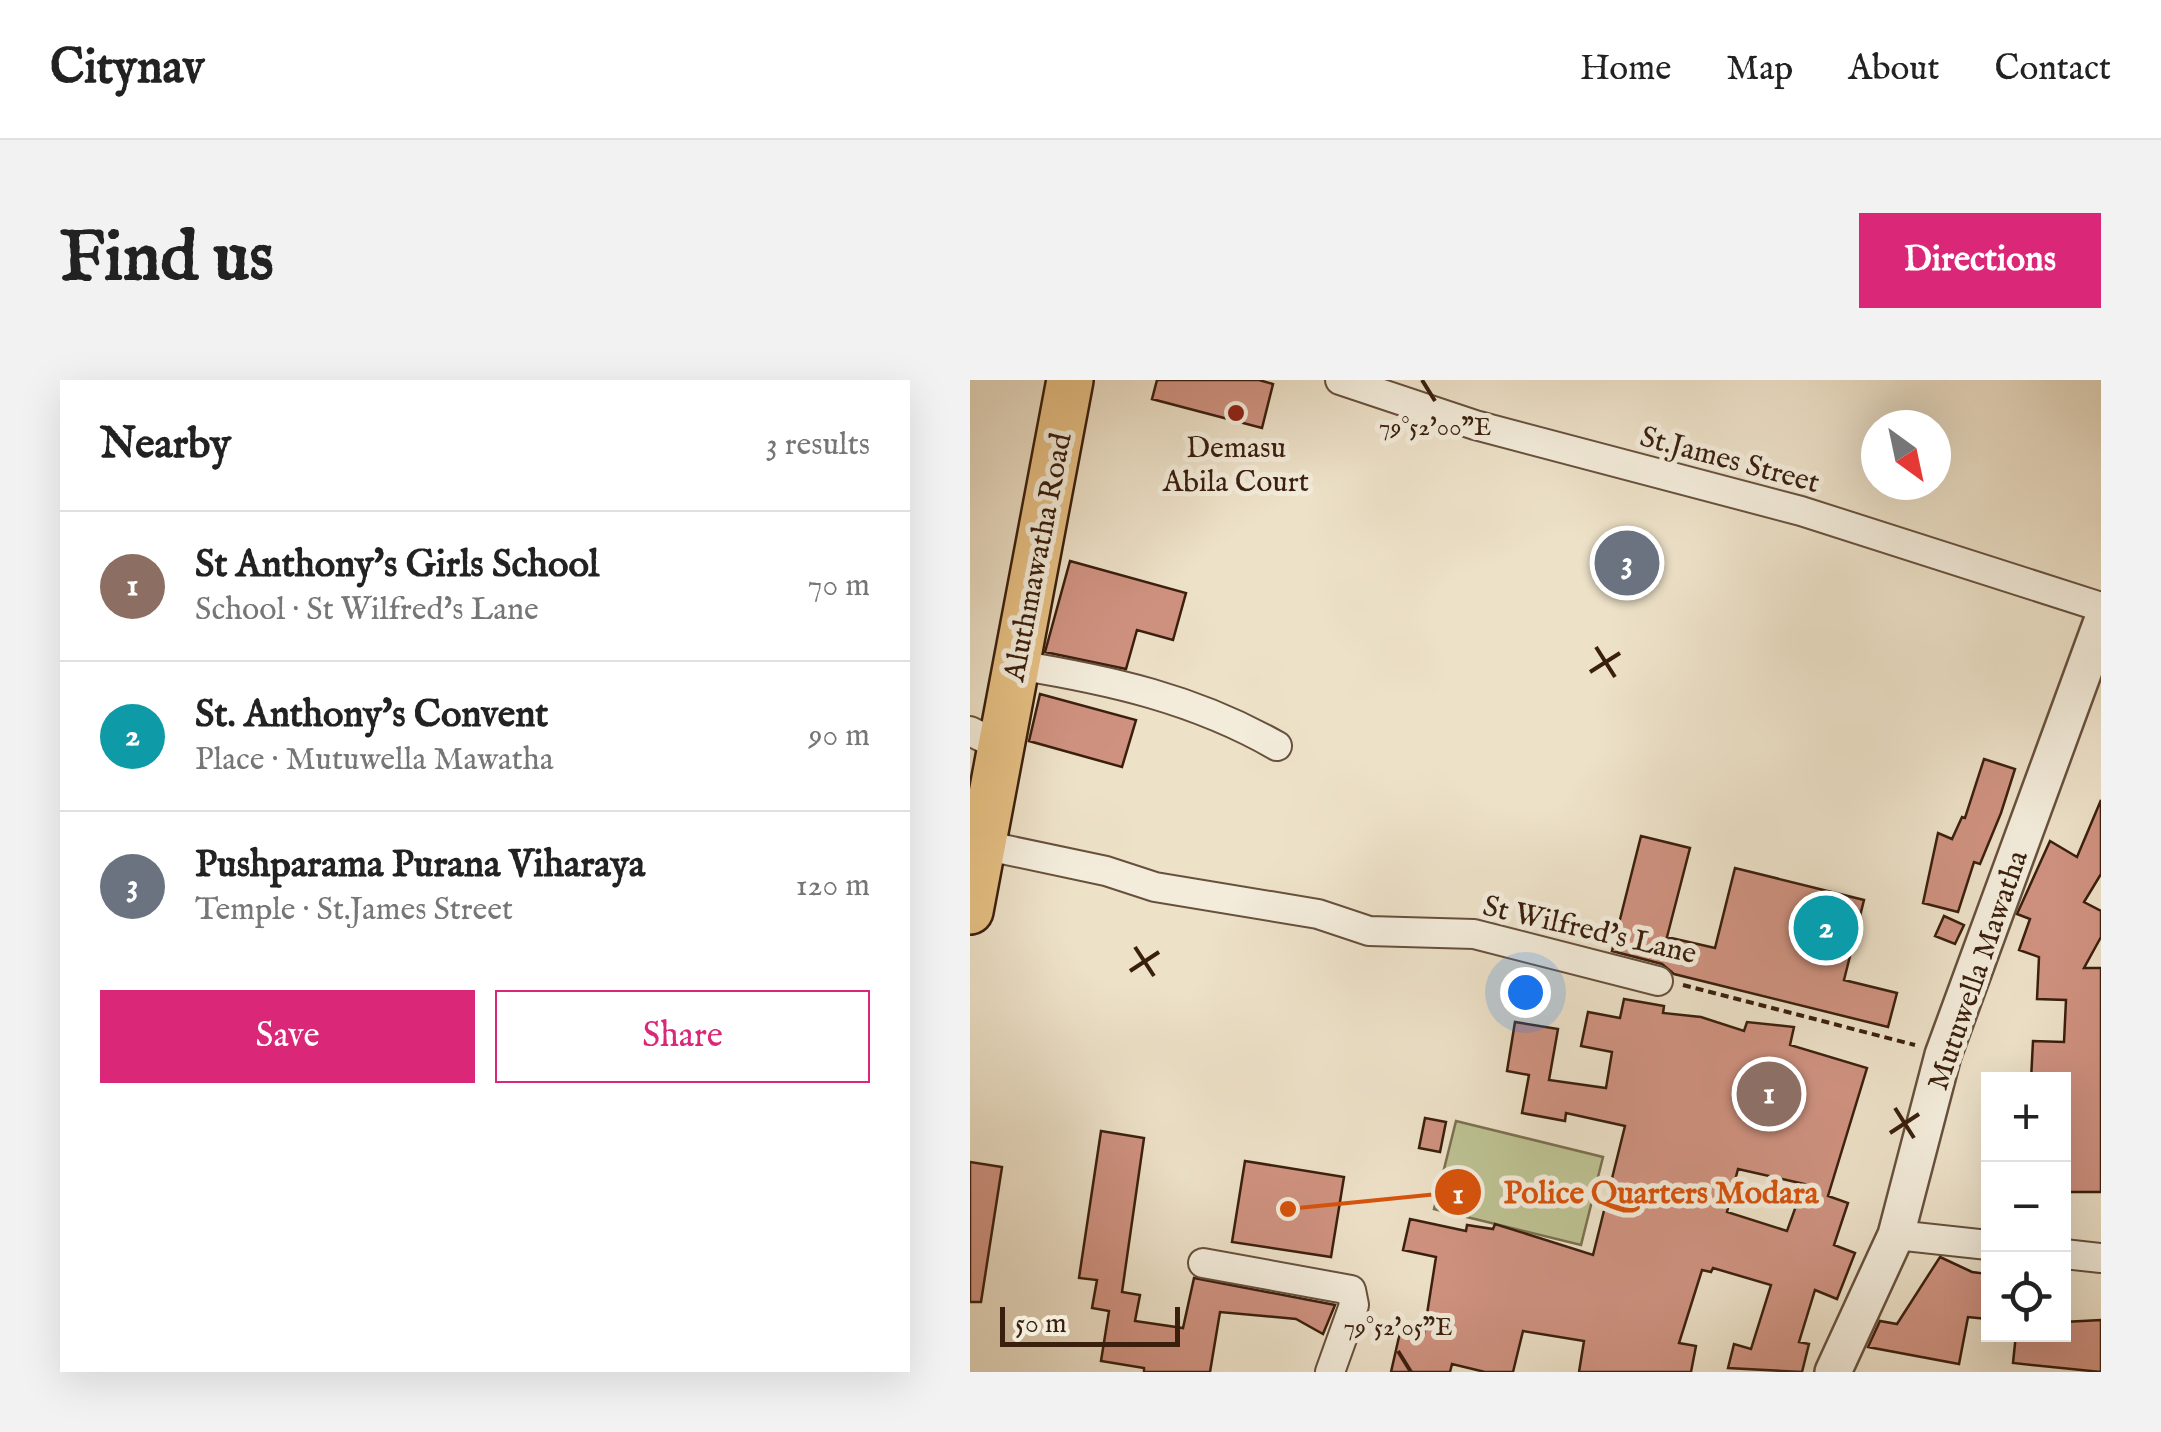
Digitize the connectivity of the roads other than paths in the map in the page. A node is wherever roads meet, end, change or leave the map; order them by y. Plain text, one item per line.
1 (1070, 380) edge
2 (1340, 380) edge
3 (2101, 607) edge
4 (2101, 624) edge
5 (1017, 665) junction
6 (986, 739) edge
7 (1277, 746) dead end
8 (984, 845) junction
9 (970, 911) edge
10 (1658, 981) road end
11 (1896, 1235) junction
12 (1981, 1245) edge
13 (2071, 1255) edge
14 (2101, 1258) edge
15 (1203, 1263) dead end
16 (1330, 1372) edge
17 (1833, 1372) edge

1 - 5 main road, Aluthmawatha Road
2 - 3 street, St.James Street
4 - 11 street, Mutuwella Mawatha
5 - 6 main road, Aluthmawatha Road
5 - 7 street
6 - 8 main road, Aluthmawatha Road
8 - 9 main road, Aluthmawatha Road
8 - 10 street, St Wilfred's Lane
11 - 12 street
11 - 17 street, Mutuwella Mawatha
13 - 14 street
15 - 16 street

